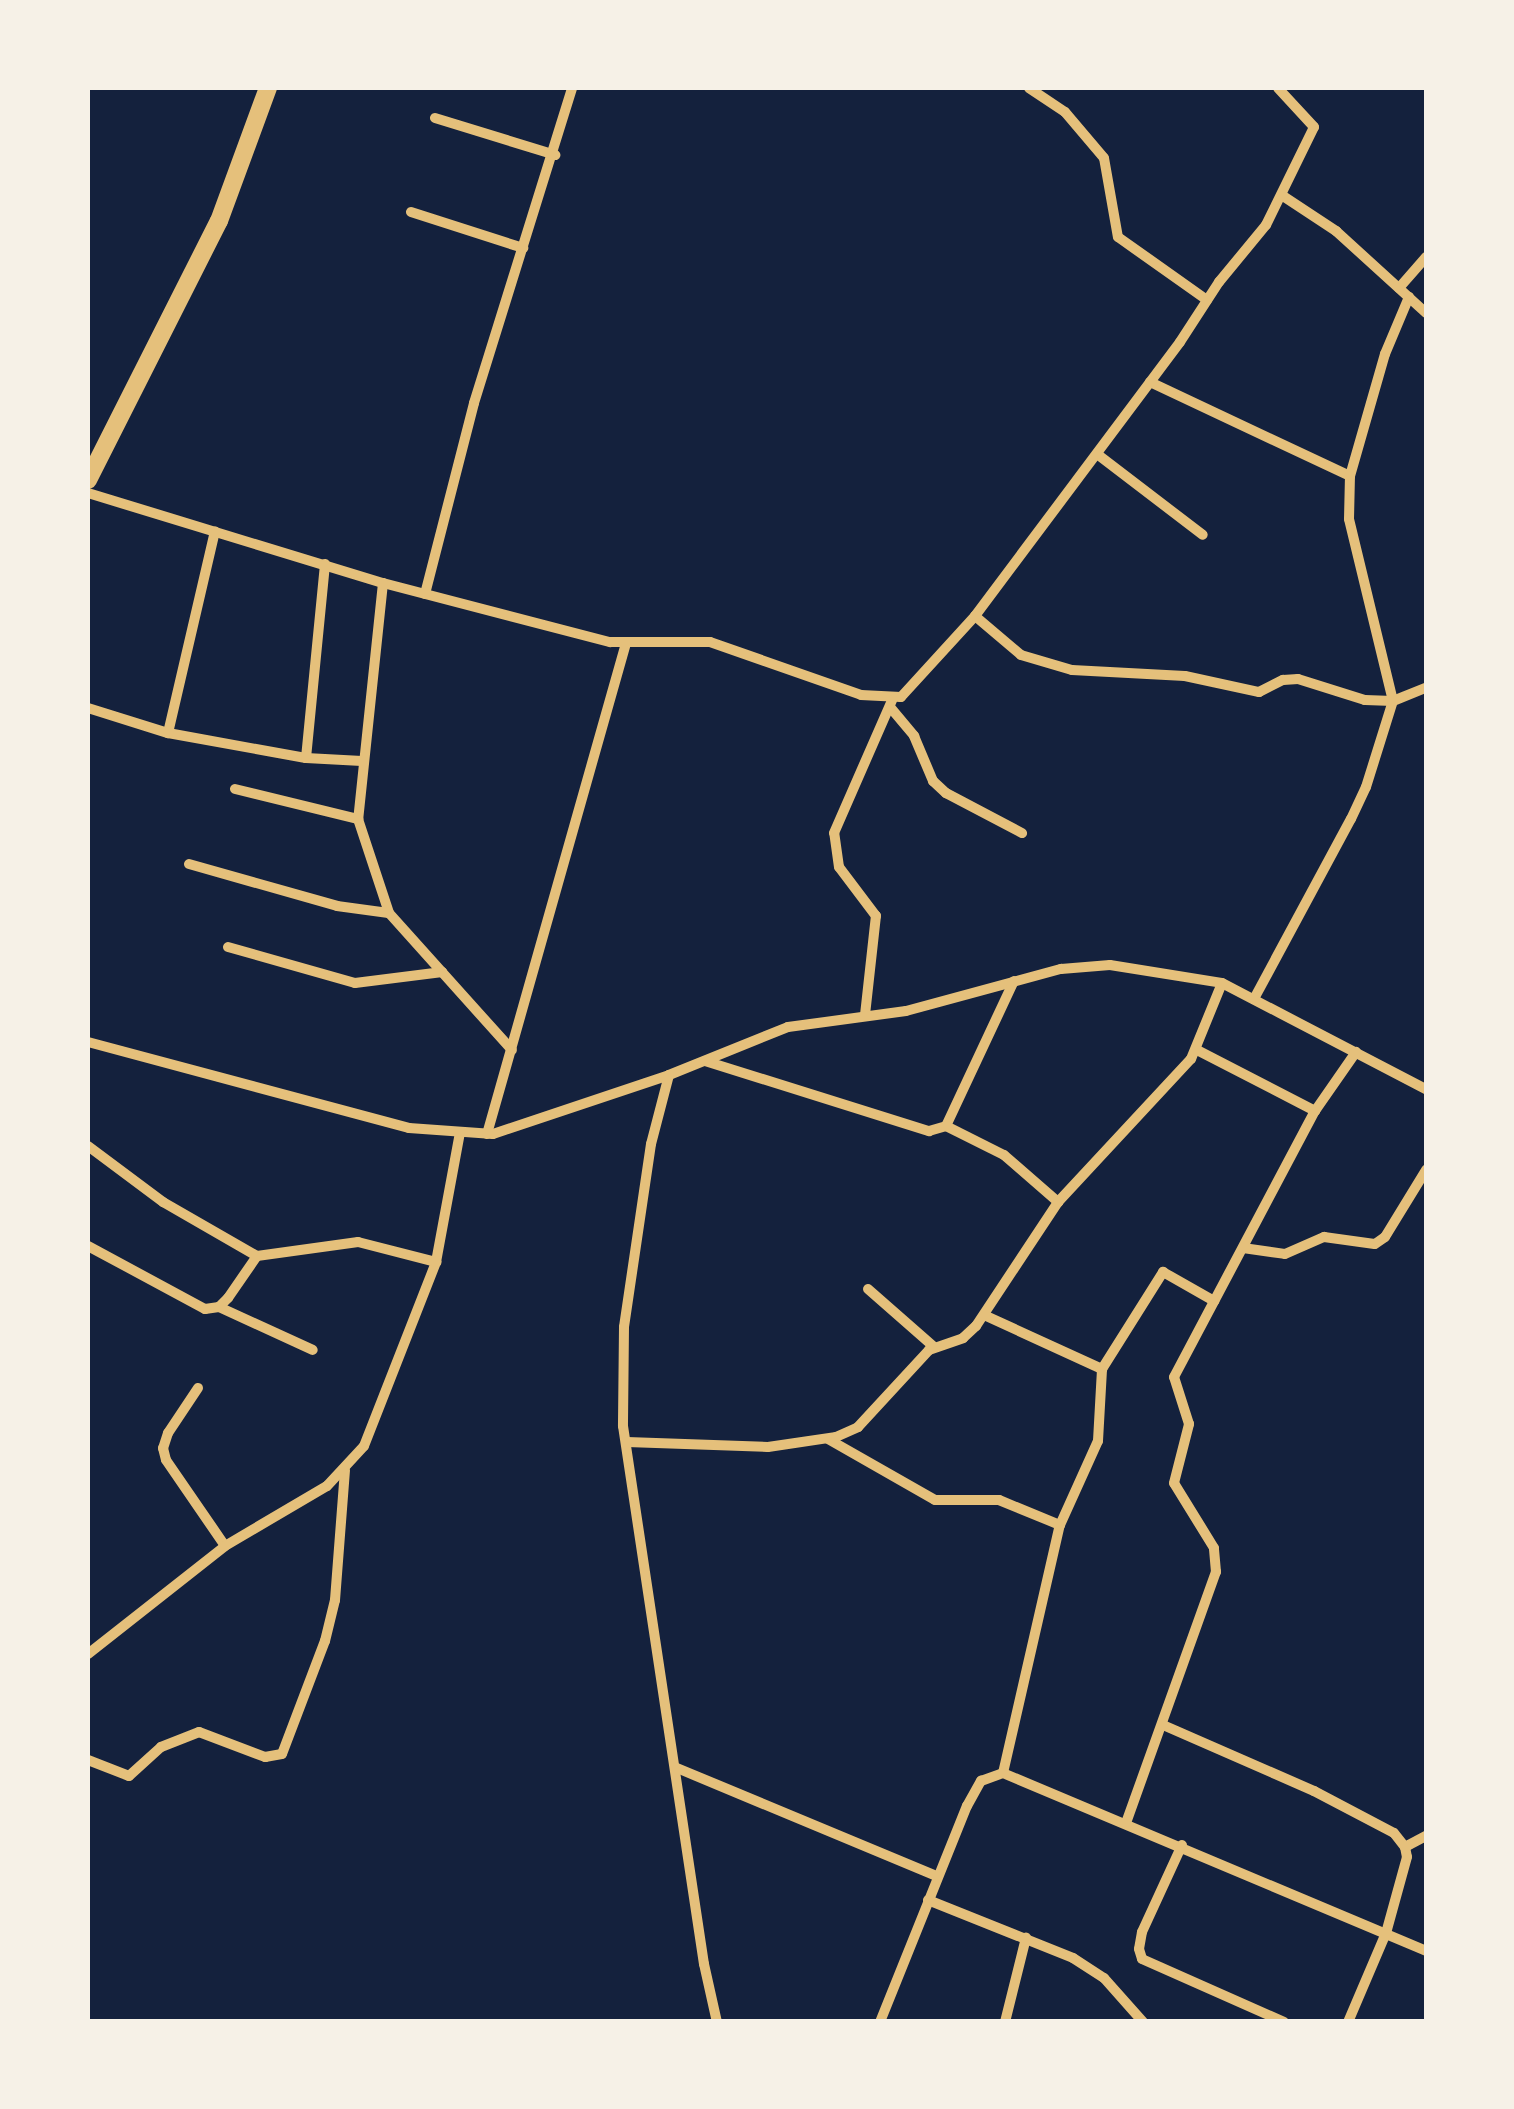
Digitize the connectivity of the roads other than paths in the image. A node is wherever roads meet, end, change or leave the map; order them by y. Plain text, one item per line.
1 (268, 88) edge
2 (572, 88) edge
3 (1029, 88) edge
4 (1278, 88) edge
5 (435, 118) dead end
6 (554, 155) junction
7 (1283, 196) junction
8 (411, 212) dead end
9 (524, 248) junction
10 (1426, 258) edge
11 (1399, 288) junction
12 (1410, 297) junction
13 (1207, 300) junction
14 (1426, 313) edge
15 (1150, 382) junction
16 (1097, 454) junction
17 (1350, 476) junction
18 (88, 480) edge
19 (88, 493) edge
20 (215, 531) junction
21 (1203, 535) dead end
22 (325, 564) junction
23 (383, 584) junction
24 (426, 594) junction
25 (975, 616) junction
26 (626, 644) junction
27 (1426, 688) edge
28 (1393, 700) junction
29 (891, 703) junction
30 (88, 708) edge
31 (168, 733) junction
32 (306, 758) junction
33 (362, 761) junction
34 (235, 790) dead end
35 (358, 819) junction
36 (1022, 833) dead end
37 (189, 864) dead end
38 (390, 913) junction
39 (228, 947) dead end
40 (442, 972) junction
41 (1014, 981) junction
42 (1222, 983) junction
43 (1254, 997) junction
44 (865, 1016) junction
45 (88, 1042) edge
46 (512, 1050) junction
47 (1196, 1050) junction
48 (1356, 1052) junction
49 (706, 1061) junction
50 (668, 1075) junction
51 (1426, 1089) edge
52 (1315, 1111) junction
53 (946, 1126) junction
54 (460, 1132) junction
55 (490, 1134) junction
56 (88, 1146) edge
57 (1426, 1170) edge
58 (1058, 1202) junction
59 (88, 1246) edge
60 (1243, 1248) junction
61 (256, 1256) junction
62 (436, 1262) junction
63 (868, 1290) dead end
64 (1214, 1300) junction
65 (219, 1307) junction
66 (984, 1315) junction
67 (934, 1347) junction
68 (313, 1350) dead end
69 (1102, 1370) junction
70 (198, 1388) dead end
71 (828, 1438) junction
72 (627, 1442) junction
73 (344, 1470) junction
74 (1060, 1525) junction
75 (225, 1546) junction
76 (88, 1654) edge
77 (1163, 1726) junction
78 (88, 1760) edge
79 (677, 1768) junction
80 (1003, 1774) junction
81 (1126, 1823) junction
82 (1426, 1834) edge
83 (1182, 1846) junction
84 (1404, 1847) junction
85 (937, 1876) junction
86 (928, 1900) junction
87 (1386, 1933) junction
88 (1026, 1938) junction
89 (1426, 1951) edge
90 (1008, 2020) edge
91 (718, 2022) edge
92 (880, 2022) edge
93 (1143, 2022) edge
94 (1284, 2022) edge
95 (1348, 2022) edge

1 - 18 main road
2 - 6 street
3 - 13 street
4 - 7 street
5 - 6 street
6 - 9 street
7 - 11 street
7 - 13 street
8 - 9 street
9 - 24 street
10 - 11 street
11 - 12 street
12 - 14 street
12 - 17 street
13 - 15 street
15 - 16 street
15 - 17 street
16 - 21 street
16 - 25 street
17 - 28 street
19 - 20 street
20 - 22 street
20 - 31 street
22 - 23 street
22 - 32 street
23 - 24 street
23 - 33 street
24 - 26 street
25 - 28 street
25 - 29 street
26 - 29 street
26 - 46 street
27 - 28 street
28 - 43 street
29 - 36 street
29 - 44 street
30 - 31 street
31 - 32 street
32 - 33 street
33 - 35 street
34 - 35 street
35 - 38 street
37 - 38 street
38 - 40 street
39 - 40 street
40 - 46 street
41 - 42 street
41 - 44 street
41 - 53 street
42 - 43 street
42 - 47 street
43 - 48 street
44 - 49 street
45 - 54 street
46 - 55 street
47 - 52 street
47 - 58 street
48 - 51 street
48 - 52 street
49 - 50 street
49 - 53 street
50 - 55 street
50 - 72 street
52 - 60 street
53 - 58 street
54 - 55 street
54 - 62 street
56 - 61 street
57 - 60 street
58 - 66 street
59 - 65 street
60 - 64 street
61 - 62 street
61 - 65 street
62 - 73 street
63 - 67 street
64 - 69 street
64 - 77 street
65 - 68 street
66 - 67 street
66 - 69 street
67 - 71 street
69 - 74 street
70 - 75 street
71 - 72 street
71 - 74 street
72 - 79 street
73 - 75 street
73 - 78 street
74 - 80 street
75 - 76 street
77 - 81 street
77 - 84 street
79 - 85 street
79 - 91 street
80 - 81 street
80 - 85 street
81 - 83 street
82 - 84 street
83 - 87 street
83 - 94 street
84 - 87 street
85 - 86 street
86 - 88 street
86 - 92 street
87 - 89 street
87 - 95 street
88 - 90 street
88 - 93 street

